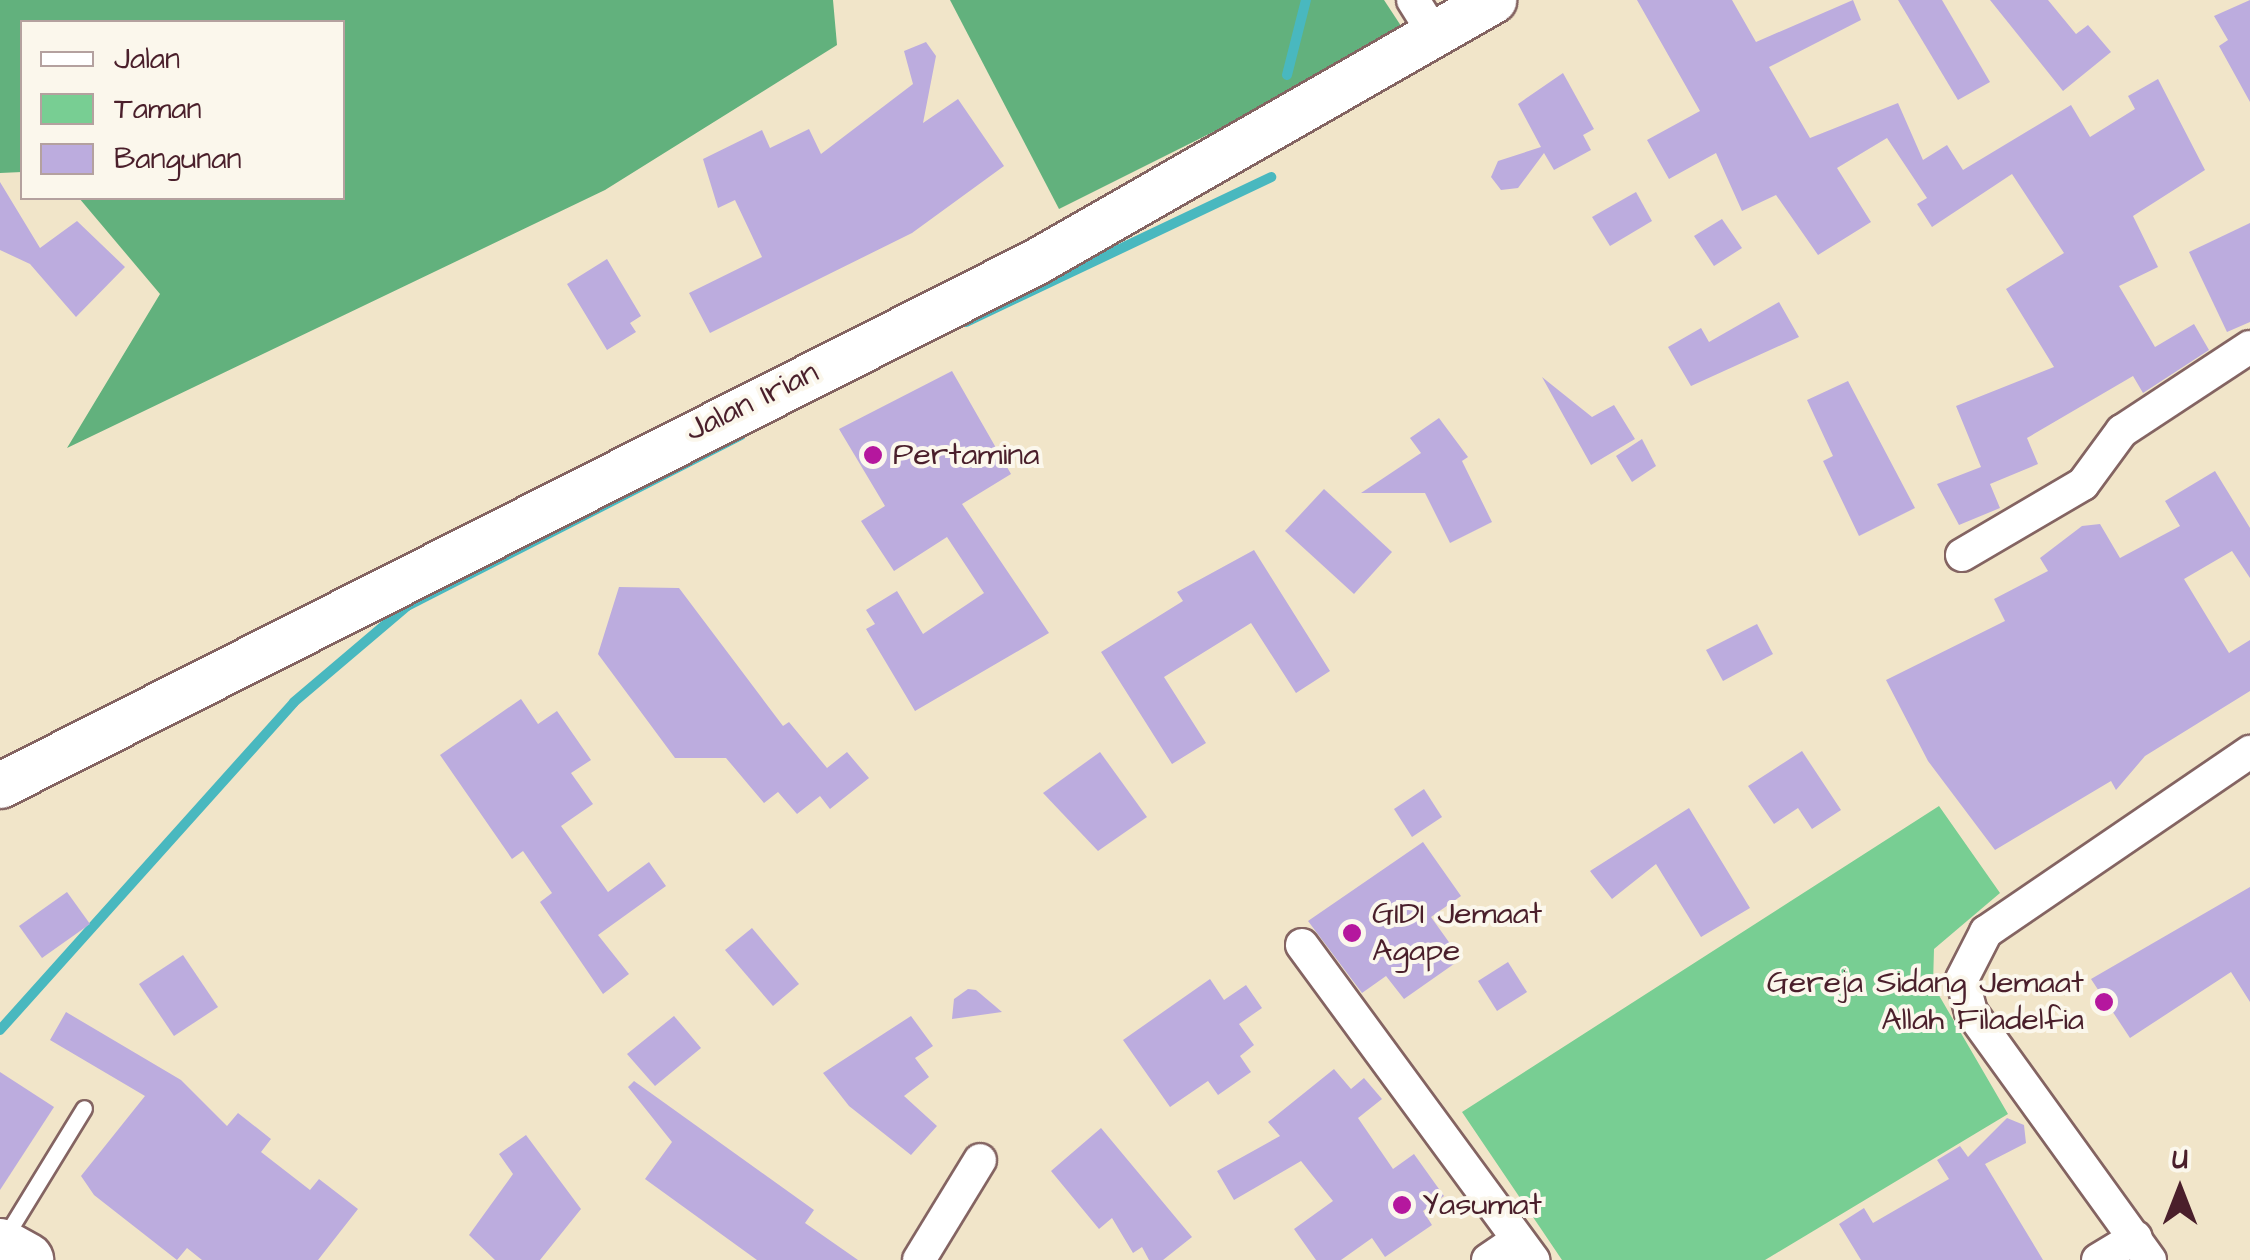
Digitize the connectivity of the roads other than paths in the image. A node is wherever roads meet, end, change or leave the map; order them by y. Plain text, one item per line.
1 (1493, 0) edge
2 (1422, 15) edge
3 (2250, 347) edge
4 (1962, 556) dead end
5 (2250, 752) edge
6 (0, 785) edge
7 (1302, 945) dead end
8 (84, 1108) dead end
9 (980, 1160) dead end
10 (0, 1245) edge
11 (2143, 1249) edge
12 (1526, 1250) edge
13 (25, 1260) edge
14 (918, 1260) edge
15 (1488, 1260) edge
16 (2098, 1260) edge

1 - 2 main road, Jalan Irian
2 - 6 main road, Jalan Irian
3 - 4 street
5 - 11 street
7 - 12 street
8 - 10 lane
9 - 14 street
10 - 13 highway
11 - 16 street
12 - 15 street

